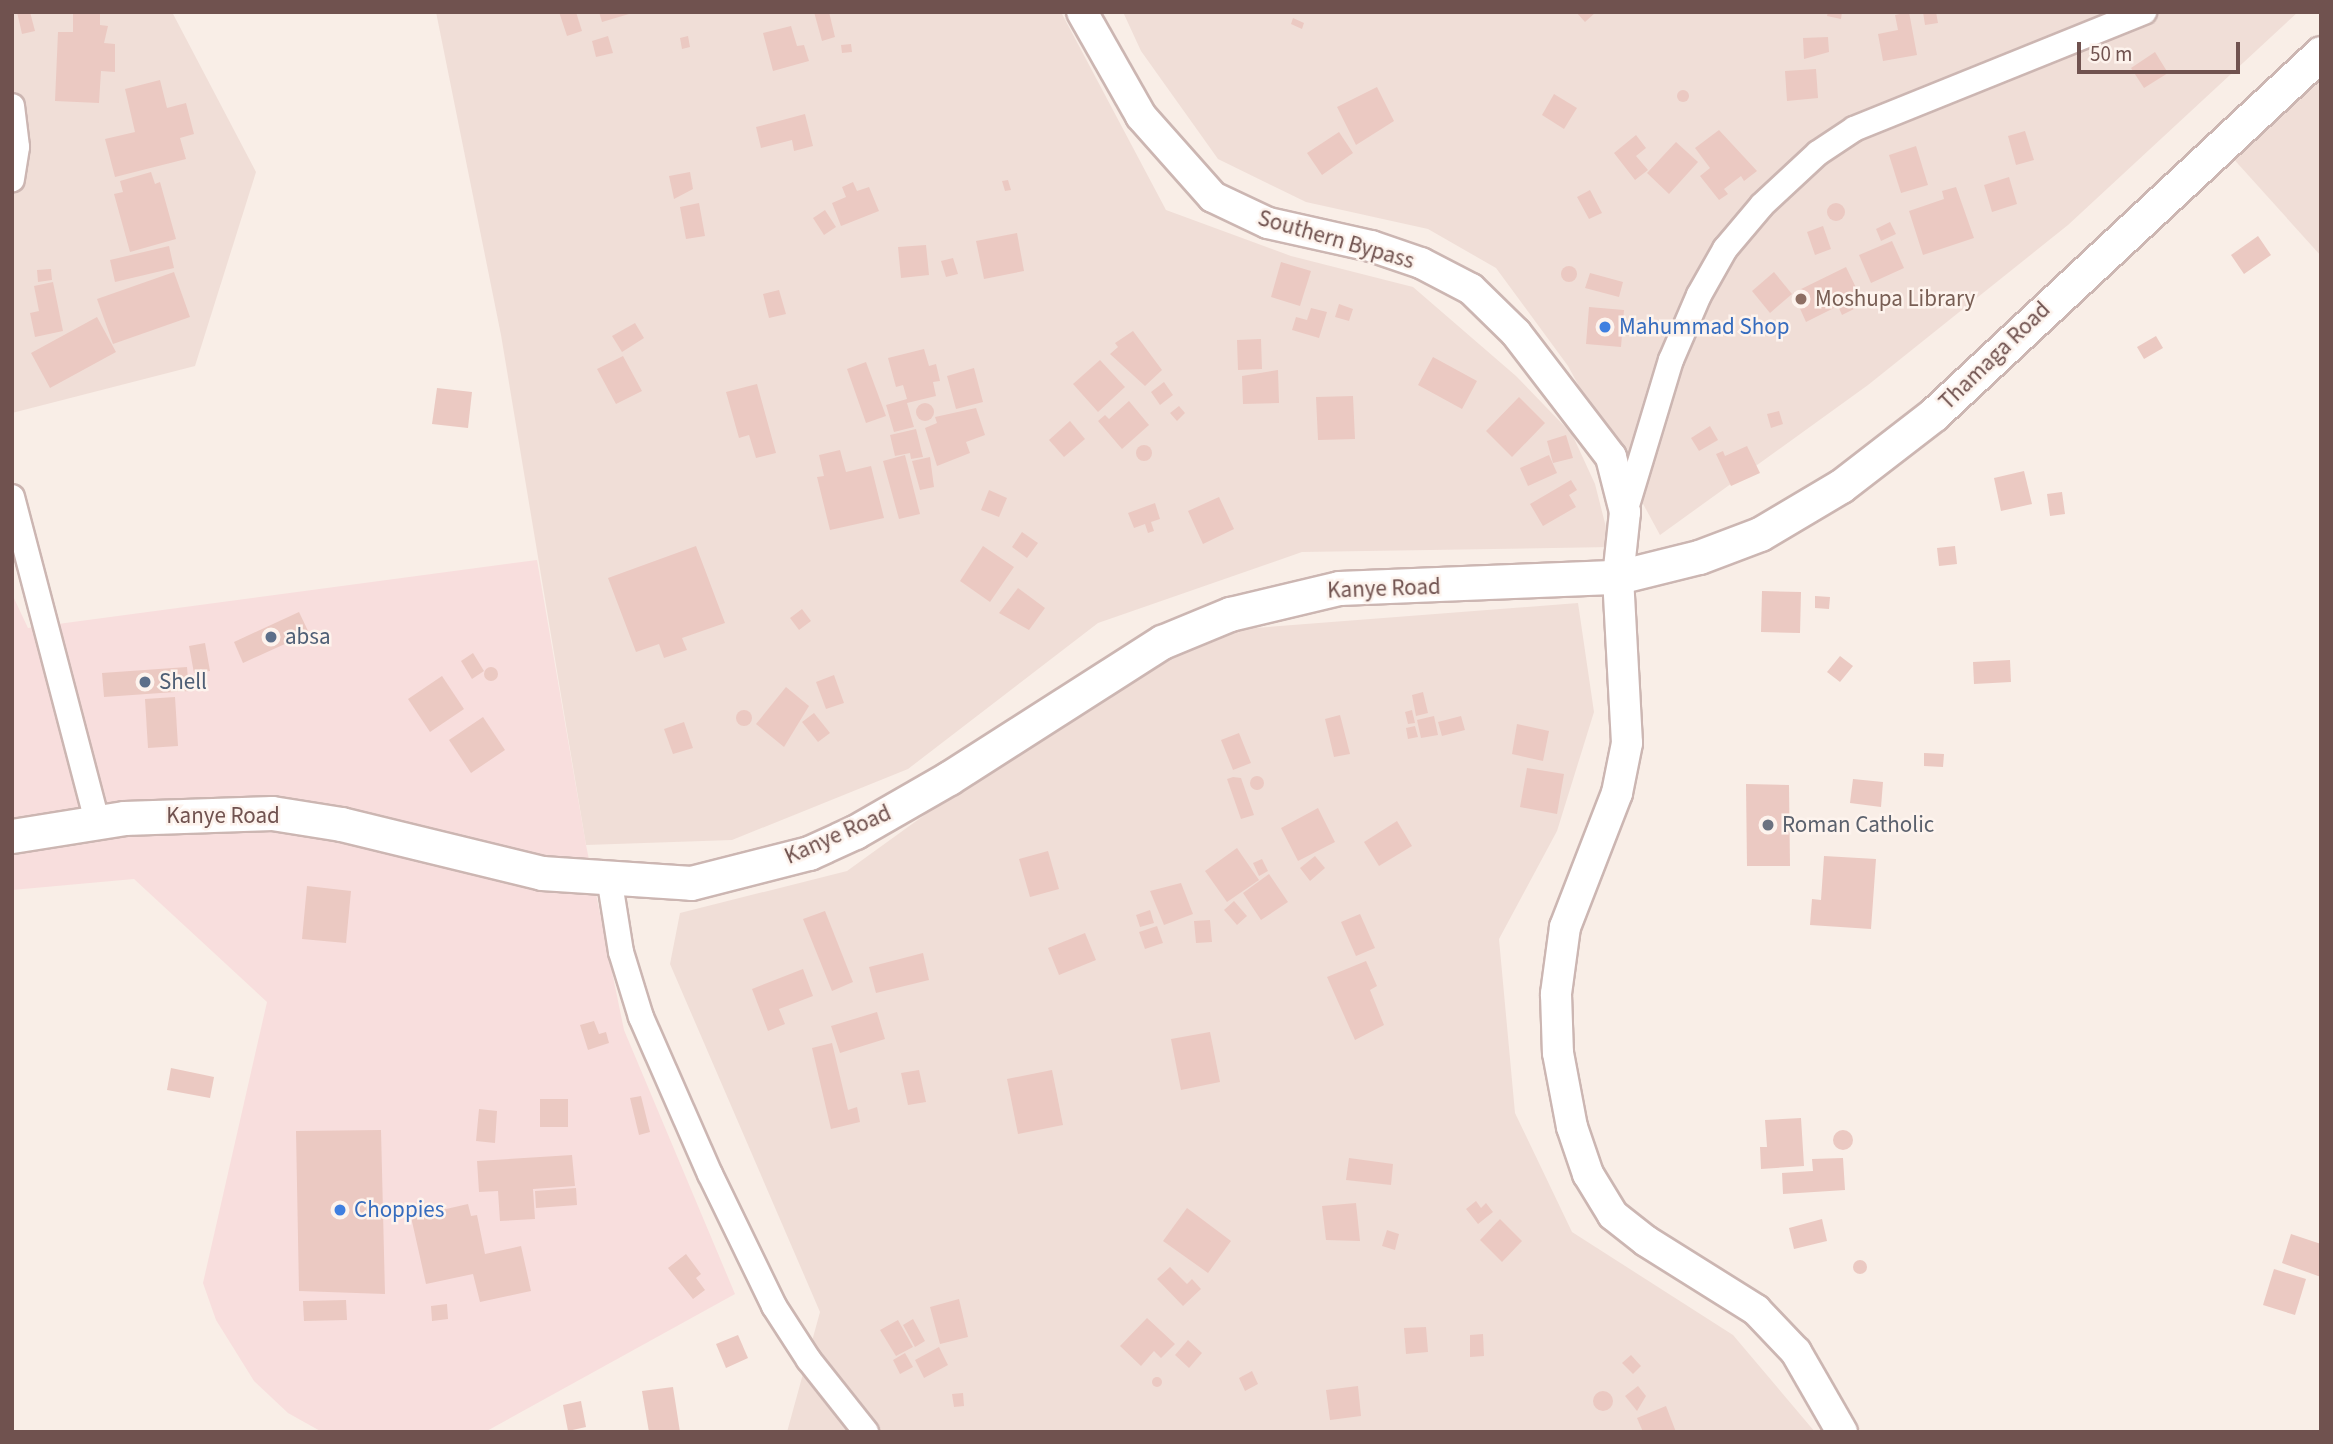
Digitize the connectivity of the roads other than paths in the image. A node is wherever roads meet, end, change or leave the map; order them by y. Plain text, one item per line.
1 (1082, 12) edge
2 (2144, 12) edge
3 (2321, 54) edge
4 (12, 106) edge
5 (12, 180) edge
6 (12, 497) edge
7 (1625, 512) junction
8 (1618, 578) junction
9 (97, 822) junction
10 (12, 836) edge
11 (609, 877) junction
12 (866, 1432) edge
13 (1842, 1432) edge

1 - 7 street, Southern Bypass
2 - 7 street
3 - 8 main road, Thamaga Road
4 - 5 street
6 - 9 street
7 - 8 street, Southern Bypass
8 - 11 main road, Kanye Road
8 - 13 street, Southern Bypass
9 - 10 main road, Kanye Road
9 - 11 main road, Kanye Road
11 - 12 street

